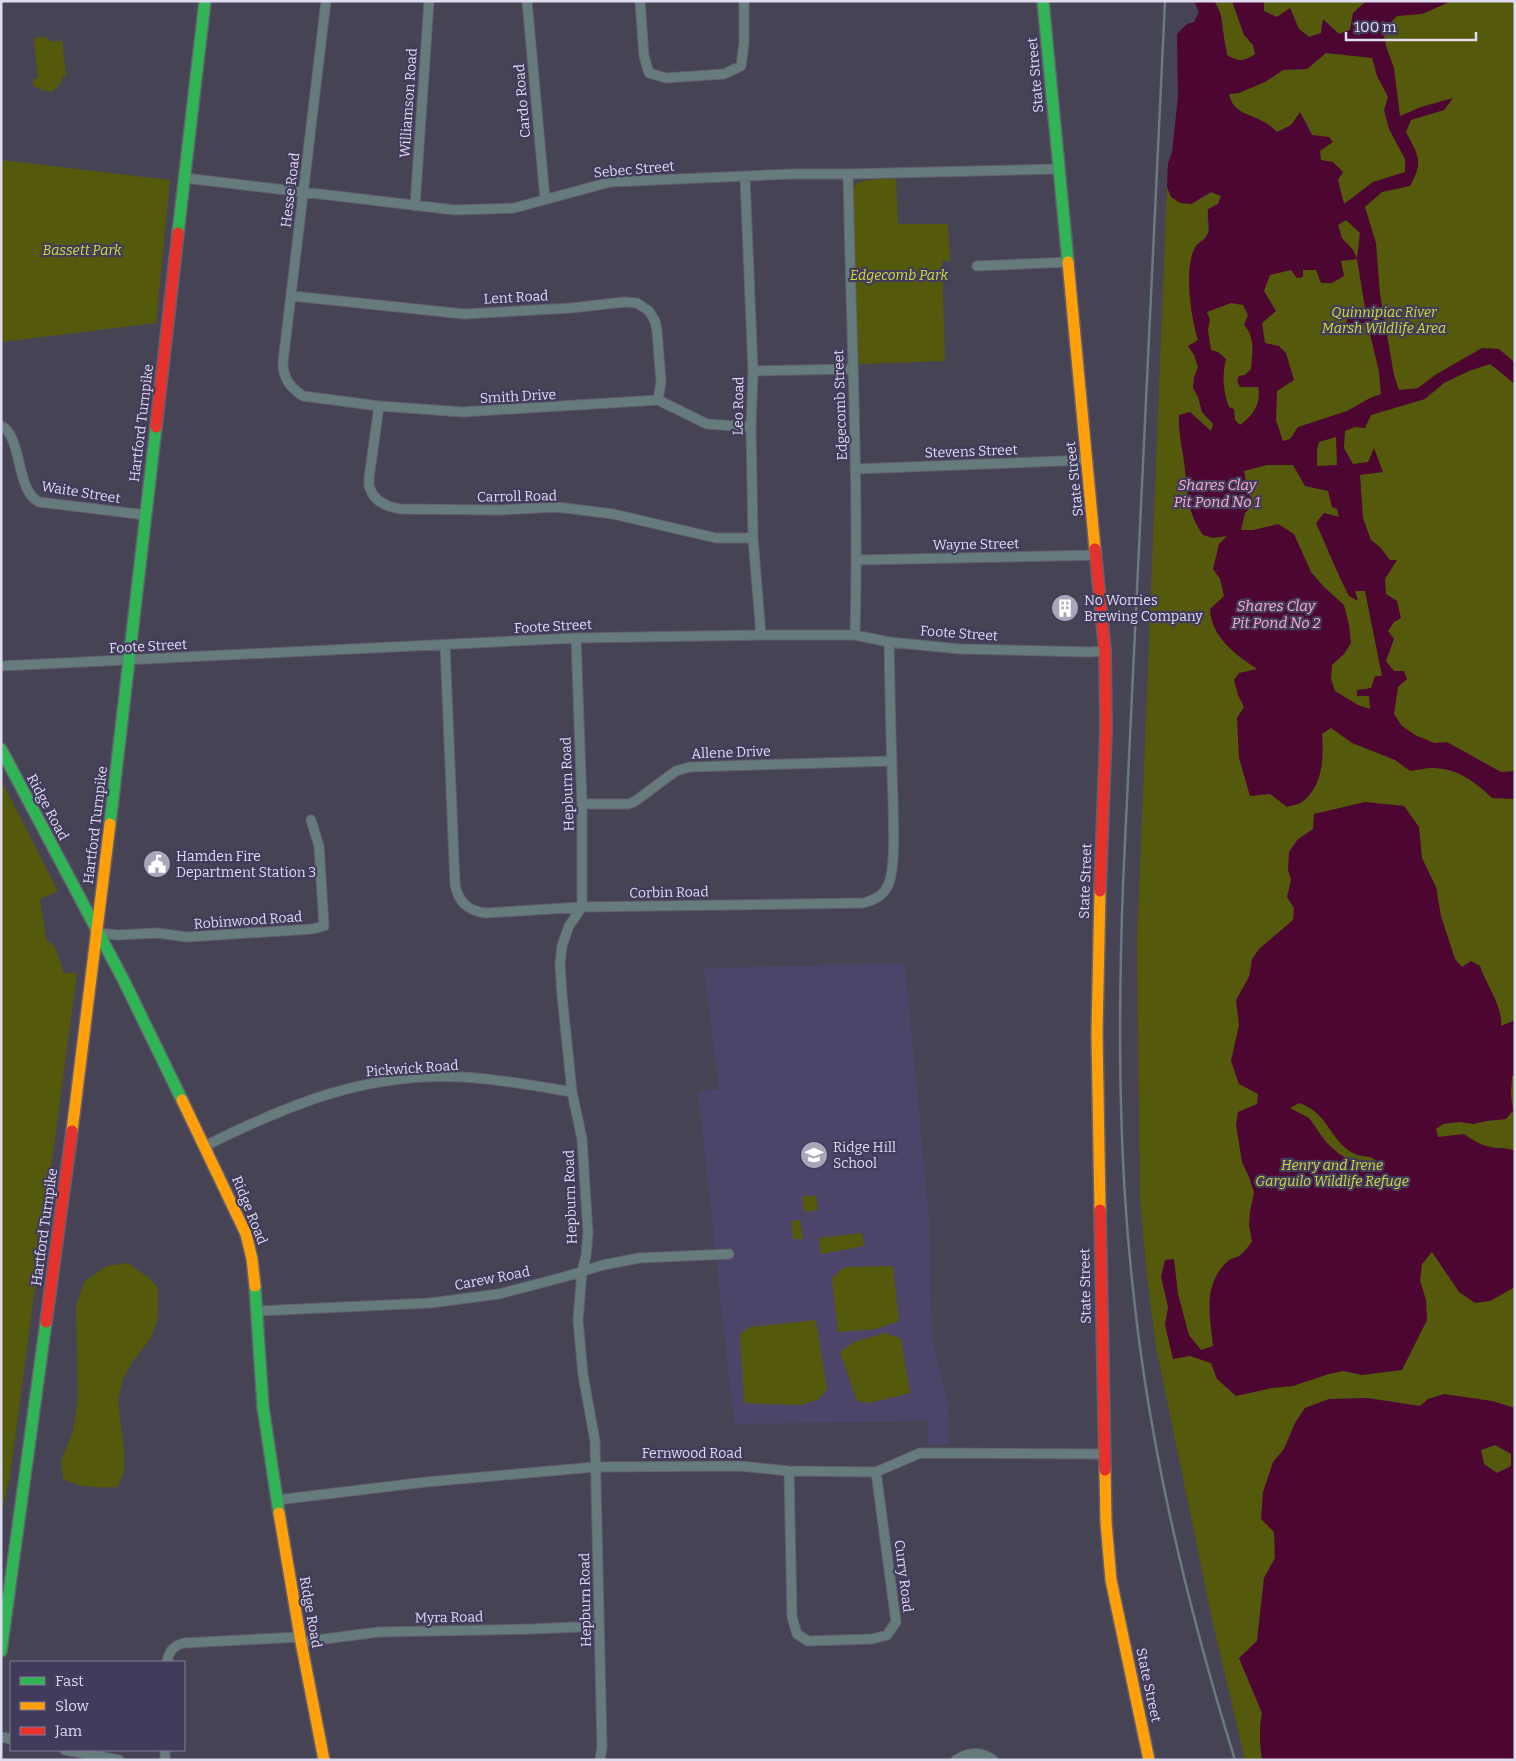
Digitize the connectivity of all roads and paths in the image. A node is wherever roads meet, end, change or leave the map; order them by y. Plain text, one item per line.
1 (206, 1) edge
2 (326, 1) edge
3 (429, 1) edge
4 (527, 1) edge
5 (640, 1) edge
6 (744, 1) edge
7 (1043, 1) edge
8 (1059, 169) junction
9 (848, 174) junction
10 (745, 177) junction
11 (185, 178) junction
12 (303, 192) junction
13 (545, 199) junction
14 (415, 206) junction
15 (1069, 262) junction
16 (977, 266) dead end
17 (292, 296) junction
18 (852, 368) junction
19 (752, 371) junction
20 (287, 382) joint
21 (658, 400) junction
22 (379, 406) junction
23 (1, 426) edge
24 (751, 427) junction
25 (1087, 460) junction
26 (855, 469) junction
27 (146, 515) junction
28 (753, 538) junction
29 (1097, 555) junction
30 (857, 560) junction
31 (761, 635) junction
32 (855, 636) junction
33 (576, 638) junction
34 (889, 642) junction
35 (445, 645) junction
36 (1105, 650) junction
37 (129, 660) junction
38 (1, 666) edge
39 (1, 749) edge
40 (892, 761) junction
41 (582, 804) junction
42 (311, 820) dead end
43 (582, 907) junction
44 (98, 933) junction
45 (572, 1092) junction
46 (205, 1146) junction
47 (729, 1254) dead end
48 (582, 1271) junction
49 (257, 1311) junction
50 (1104, 1454) junction
51 (595, 1467) junction
52 (789, 1471) junction
53 (876, 1472) junction
54 (277, 1500) junction
55 (599, 1626) junction
56 (301, 1640) junction
57 (1, 1651) edge
58 (167, 1661) edge
59 (70, 1751) edge
60 (119, 1760) edge
61 (324, 1760) edge
62 (600, 1760) edge
63 (956, 1760) edge
64 (993, 1760) edge
65 (1149, 1760) edge

1 - 11 main road, Hartford Turnpike
2 - 12 street, Hesse Road
3 - 14 street, Williamson Road
4 - 13 street, Cardo Road
5 - 6 street
7 - 8 main road, State Street
8 - 9 street, Sebec Street
8 - 15 main road, State Street
9 - 10 street, Sebec Street
9 - 18 street, Edgecomb Street
10 - 13 street, Sebec Street
10 - 19 street, Leo Road
11 - 12 street, Sebec Street
11 - 27 main road, Hartford Turnpike
12 - 14 street, Sebec Street
12 - 17 street, Hesse Road
13 - 14 street, Sebec Street
15 - 16 street
15 - 25 main road, State Street
17 - 20 street, Hesse Road
17 - 21 street, Lent Road
18 - 19 street
18 - 26 street, Edgecomb Street
19 - 24 street, Leo Road
20 - 22 street, Smith Drive
21 - 22 street, Smith Drive
21 - 24 street, Smith Drive
22 - 28 street, Carroll Road
23 - 27 street, Waite Street
24 - 28 street, Leo Road
25 - 26 street, Stevens Street
25 - 29 main road, State Street
26 - 30 street, Edgecomb Street
27 - 37 main road, Hartford Turnpike
28 - 31 street, Leo Road
29 - 30 street, Wayne Street
29 - 36 main road, State Street
30 - 32 street, Edgecomb Street
31 - 32 street, Foote Street
31 - 33 street, Foote Street
32 - 34 street, Foote Street
33 - 35 street, Foote Street
33 - 41 street, Hepburn Road
34 - 36 street, Foote Street
34 - 40 street, Corbin Road
35 - 37 street, Foote Street
35 - 43 street, Corbin Road
36 - 50 main road, State Street
37 - 38 street, Foote Street
37 - 44 main road, Hartford Turnpike
39 - 44 main road, Ridge Road
40 - 41 street, Allene Drive
40 - 43 street, Corbin Road
41 - 43 street, Hepburn Road
42 - 44 street, Robinwood Road
43 - 45 street, Hepburn Road
44 - 46 main road, Ridge Road
44 - 57 main road, Hartford Turnpike
45 - 46 street, Pickwick Road
45 - 48 street, Hepburn Road
46 - 49 main road, Ridge Road
47 - 48 street, Carew Road
48 - 49 street, Carew Road
48 - 51 street, Hepburn Road
49 - 54 main road, Ridge Road
50 - 53 street, Fernwood Road
50 - 65 main road, State Street
51 - 52 street, Fernwood Road
51 - 54 street, Fernwood Road
51 - 55 street, Hepburn Road
52 - 53 street, Fernwood Road
52 - 53 street, Curry Road
54 - 56 main road, Ridge Road
55 - 56 street, Myra Road
55 - 62 street, Hepburn Road
56 - 58 street, Myra Road
56 - 61 main road, Ridge Road
59 - 60 street
63 - 64 street

